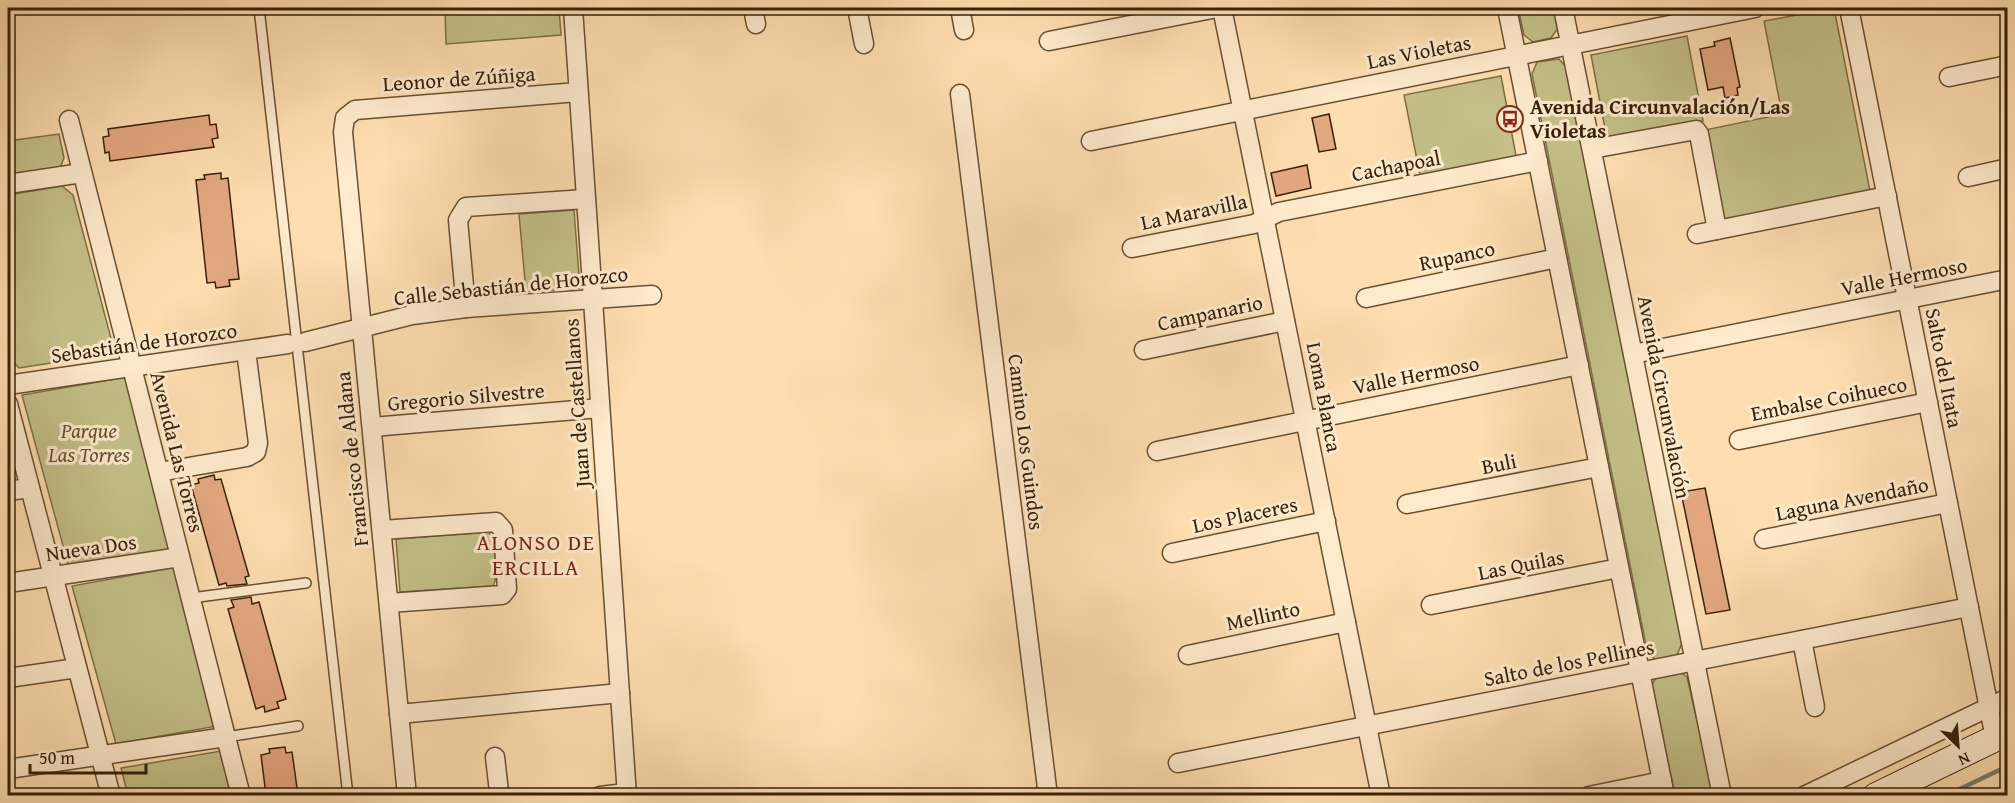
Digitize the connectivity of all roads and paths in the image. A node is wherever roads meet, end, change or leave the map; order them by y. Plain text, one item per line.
1 (259, 8) edge
2 (573, 8) edge
3 (857, 8) edge
4 (960, 8) edge
5 (1217, 8) edge
6 (1222, 8) edge
7 (1507, 8) edge
8 (1563, 8) edge
9 (1755, 8) edge
10 (1849, 8) edge
11 (964, 30) dead end
12 (1049, 41) dead end
13 (864, 44) dead end
14 (1570, 45) junction
15 (1517, 55) junction
16 (2007, 65) edge
17 (1949, 77) dead end
18 (578, 93) junction
19 (960, 94) dead end
20 (1243, 110) junction
21 (345, 117) joint
22 (69, 120) dead end
23 (1092, 141) dead end
24 (1592, 149) junction
25 (1538, 160) junction
26 (2007, 168) edge
27 (82, 173) junction
28 (1968, 177) dead end
29 (8, 184) edge
30 (1887, 196) junction
31 (585, 199) junction
32 (1265, 218) junction
33 (1717, 230) junction
34 (1697, 234) dead end
35 (1132, 248) dead end
36 (1557, 258) junction
37 (2007, 279) edge
38 (652, 295) dead end
39 (592, 298) junction
40 (1366, 298) dead end
41 (1907, 299) junction
42 (466, 309) junction
43 (1285, 321) junction
44 (362, 326) junction
45 (296, 343) joint
46 (1144, 350) dead end
47 (246, 351) junction
48 (1633, 354) junction
49 (1579, 365) junction
50 (131, 367) junction
51 (8, 385) edge
52 (1928, 402) junction
53 (8, 404) edge
54 (600, 408) junction
55 (1305, 420) junction
56 (372, 427) junction
57 (1739, 440) dead end
58 (1157, 451) dead end
59 (1599, 467) junction
60 (159, 472) junction
61 (30, 488) junction
62 (8, 491) edge
63 (1948, 503) junction
64 (1407, 504) dead end
65 (1326, 521) junction
66 (382, 530) junction
67 (1764, 539) dead end
68 (1172, 553) dead end
69 (180, 557) junction
70 (1619, 568) junction
71 (53, 576) junction
72 (8, 583) edge
73 (306, 583) dead end
74 (191, 598) junction
75 (388, 603) junction
76 (1431, 605) dead end
77 (1969, 607) junction
78 (1346, 622) junction
79 (1802, 640) junction
80 (1188, 655) dead end
81 (1695, 661) junction
82 (77, 668) junction
83 (1640, 671) junction
84 (8, 678) edge
85 (620, 693) junction
86 (2007, 698) edge
87 (1815, 707) dead end
88 (1989, 707) junction
89 (399, 714) junction
90 (298, 726) dead end
91 (1367, 726) junction
92 (2001, 735) edge
93 (226, 737) junction
94 (100, 756) junction
95 (495, 757) dead end
96 (1178, 763) dead end
97 (8, 769) edge
98 (1663, 788) edge
99 (626, 794) edge
100 (111, 795) edge
101 (241, 795) edge
102 (348, 795) edge
103 (407, 795) edge
104 (501, 795) edge
105 (600, 795) edge
106 (1048, 795) edge
107 (1381, 795) edge
108 (1589, 795) edge
109 (1722, 795) edge
110 (1804, 795) edge
111 (1876, 795) edge

1 - 102 lane
2 - 18 street, Juan de Castellanos
3 - 13 street
4 - 11 street
5 - 12 street
6 - 20 street, Loma Blanca
7 - 15 street
8 - 14 street, Avenida Circunvalación
9 - 14 street, Las Violetas
10 - 30 street, Salto del Itata
14 - 15 street, Las Violetas
14 - 24 street, Avenida Circunvalación
15 - 20 street, Las Violetas
15 - 25 street
16 - 17 street
18 - 21 street, Leonor de Zúñiga
18 - 31 street, Juan de Castellanos
19 - 106 street, Camino Los Guindos
20 - 23 street, Las Violetas
20 - 32 street, Loma Blanca
21 - 44 street, Francisco de Aldana
22 - 27 street, Avenida Las Torres
24 - 33 street
24 - 48 street, Avenida Circunvalación
25 - 32 street, Cachapoal
25 - 36 street
26 - 28 street
27 - 29 street
27 - 50 street, Avenida Las Torres
30 - 33 street
30 - 41 street, Salto del Itata
31 - 39 street, Juan de Castellanos
31 - 42 street
32 - 35 street, La Maravilla
32 - 43 street, Loma Blanca
33 - 34 street
36 - 40 street, Rupanco
36 - 49 street
37 - 41 street, Valle Hermoso
38 - 39 street, Calle Sebastián de Horozco
39 - 42 street, Calle Sebastián de Horozco
39 - 54 street, Juan de Castellanos
41 - 48 street, Valle Hermoso
41 - 52 street, Salto del Itata
42 - 44 street, Calle Sebastián de Horozco
43 - 46 street, Campanario
43 - 55 street, Loma Blanca
44 - 45 street, Calle Sebastián de Horozco
44 - 56 street, Francisco de Aldana
45 - 47 street, Sebastián de Horozco
47 - 50 street, Sebastián de Horozco
47 - 60 street
48 - 81 street, Avenida Circunvalación
49 - 55 street, Valle Hermoso
49 - 59 street
50 - 51 street, Sebastián de Horozco
50 - 60 street, Avenida Las Torres
52 - 57 street, Embalse Coihueco
52 - 63 street, Salto del Itata
53 - 61 street
54 - 56 street, Gregorio Silvestre
54 - 85 street, Juan de Castellanos
55 - 58 street, Valle Hermoso
55 - 65 street, Loma Blanca
56 - 66 street, Francisco de Aldana
59 - 64 street, Buli
59 - 70 street
60 - 69 street, Avenida Las Torres
61 - 62 street
61 - 71 street
63 - 67 street, Laguna Avendaño
63 - 77 street, Salto del Itata
65 - 68 street, Los Placeres
65 - 78 street, Loma Blanca
66 - 75 street, Francisco de Aldana
66 - 75 street
69 - 71 street, Nueva Dos
69 - 74 street, Avenida Las Torres
70 - 76 street, Las Quilas
70 - 83 street
71 - 72 street, Nueva Dos
71 - 82 street
73 - 74 lane
74 - 93 street, Avenida Las Torres
75 - 89 street, Francisco de Aldana
77 - 79 street, Salto de los Pellines
77 - 88 street, Salto del Itata
78 - 80 street, Mellinto
78 - 91 street, Loma Blanca
79 - 81 street, Salto de los Pellines
79 - 87 street
81 - 83 street, Salto de los Pellines
81 - 109 street, Avenida Circunvalación
82 - 84 street
82 - 94 street
83 - 91 street, Salto de los Pellines
83 - 98 street
85 - 89 street
85 - 99 street, Juan de Castellanos
86 - 88 street
88 - 92 street, Salto del Itata
88 - 110 street
89 - 103 street, Francisco de Aldana
90 - 93 lane
91 - 96 street, Salto de los Pellines
91 - 107 street, Loma Blanca
92 - 111 main road
93 - 94 street
93 - 101 street, Avenida Las Torres
94 - 97 street
94 - 100 street
95 - 104 street
98 - 108 street
99 - 105 street

